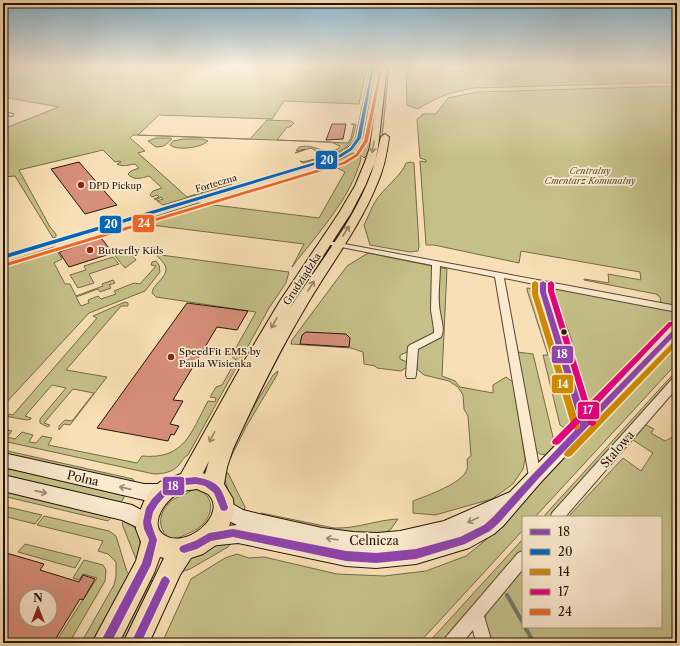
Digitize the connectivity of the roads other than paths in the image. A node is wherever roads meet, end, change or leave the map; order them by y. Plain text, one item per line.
1 (367, 97) edge
2 (380, 97) edge
3 (388, 97) edge
4 (3, 113) edge
5 (11, 115) dead end
6 (332, 243) junction
7 (3, 257) edge
8 (436, 263) junction
9 (499, 275) junction
10 (543, 283) junction
11 (677, 309) edge
12 (677, 329) edge
13 (411, 375) dead end
14 (677, 381) edge
15 (584, 425) junction
16 (3, 460) edge
17 (535, 477) junction
18 (188, 480) junction
19 (3, 483) edge
20 (214, 486) junction
21 (163, 492) junction
22 (519, 494) junction
23 (224, 507) junction
24 (559, 516) edge
25 (150, 532) junction
26 (209, 537) junction
27 (184, 549) junction
28 (522, 559) edge
29 (476, 615) junction
30 (105, 643) edge
31 (136, 643) edge
32 (452, 643) edge
33 (484, 643) edge

1 - 7 street, Forteczna
2 -> 6 main road, Grudziądzka
6 -> 3 main road, Grudziądzka
4 - 5 street
6 - 8 street
6 -> 18 main road, Grudziądzka
20 -> 6 main road, Grudziądzka
8 - 9 street
8 - 13 street
9 - 10 street
9 - 17 street
10 - 11 street
10 - 15 street
12 - 15 street, Celnicza
14 - 24 street, Stalowa
15 - 17 street, Celnicza
21 -> 16 street, Polna
17 - 22 street, Celnicza
18 - 20 main road
18 - 21 main road
19 -> 25 street
20 - 23 main road
21 - 25 main road
22 -> 23 street, Celnicza
22 - 26 street, Celnicza
23 - 26 main road
25 - 27 main road
25 - 30 main road
26 - 27 main road
27 - 31 main road
28 - 29 street
29 - 32 street
29 - 33 street

